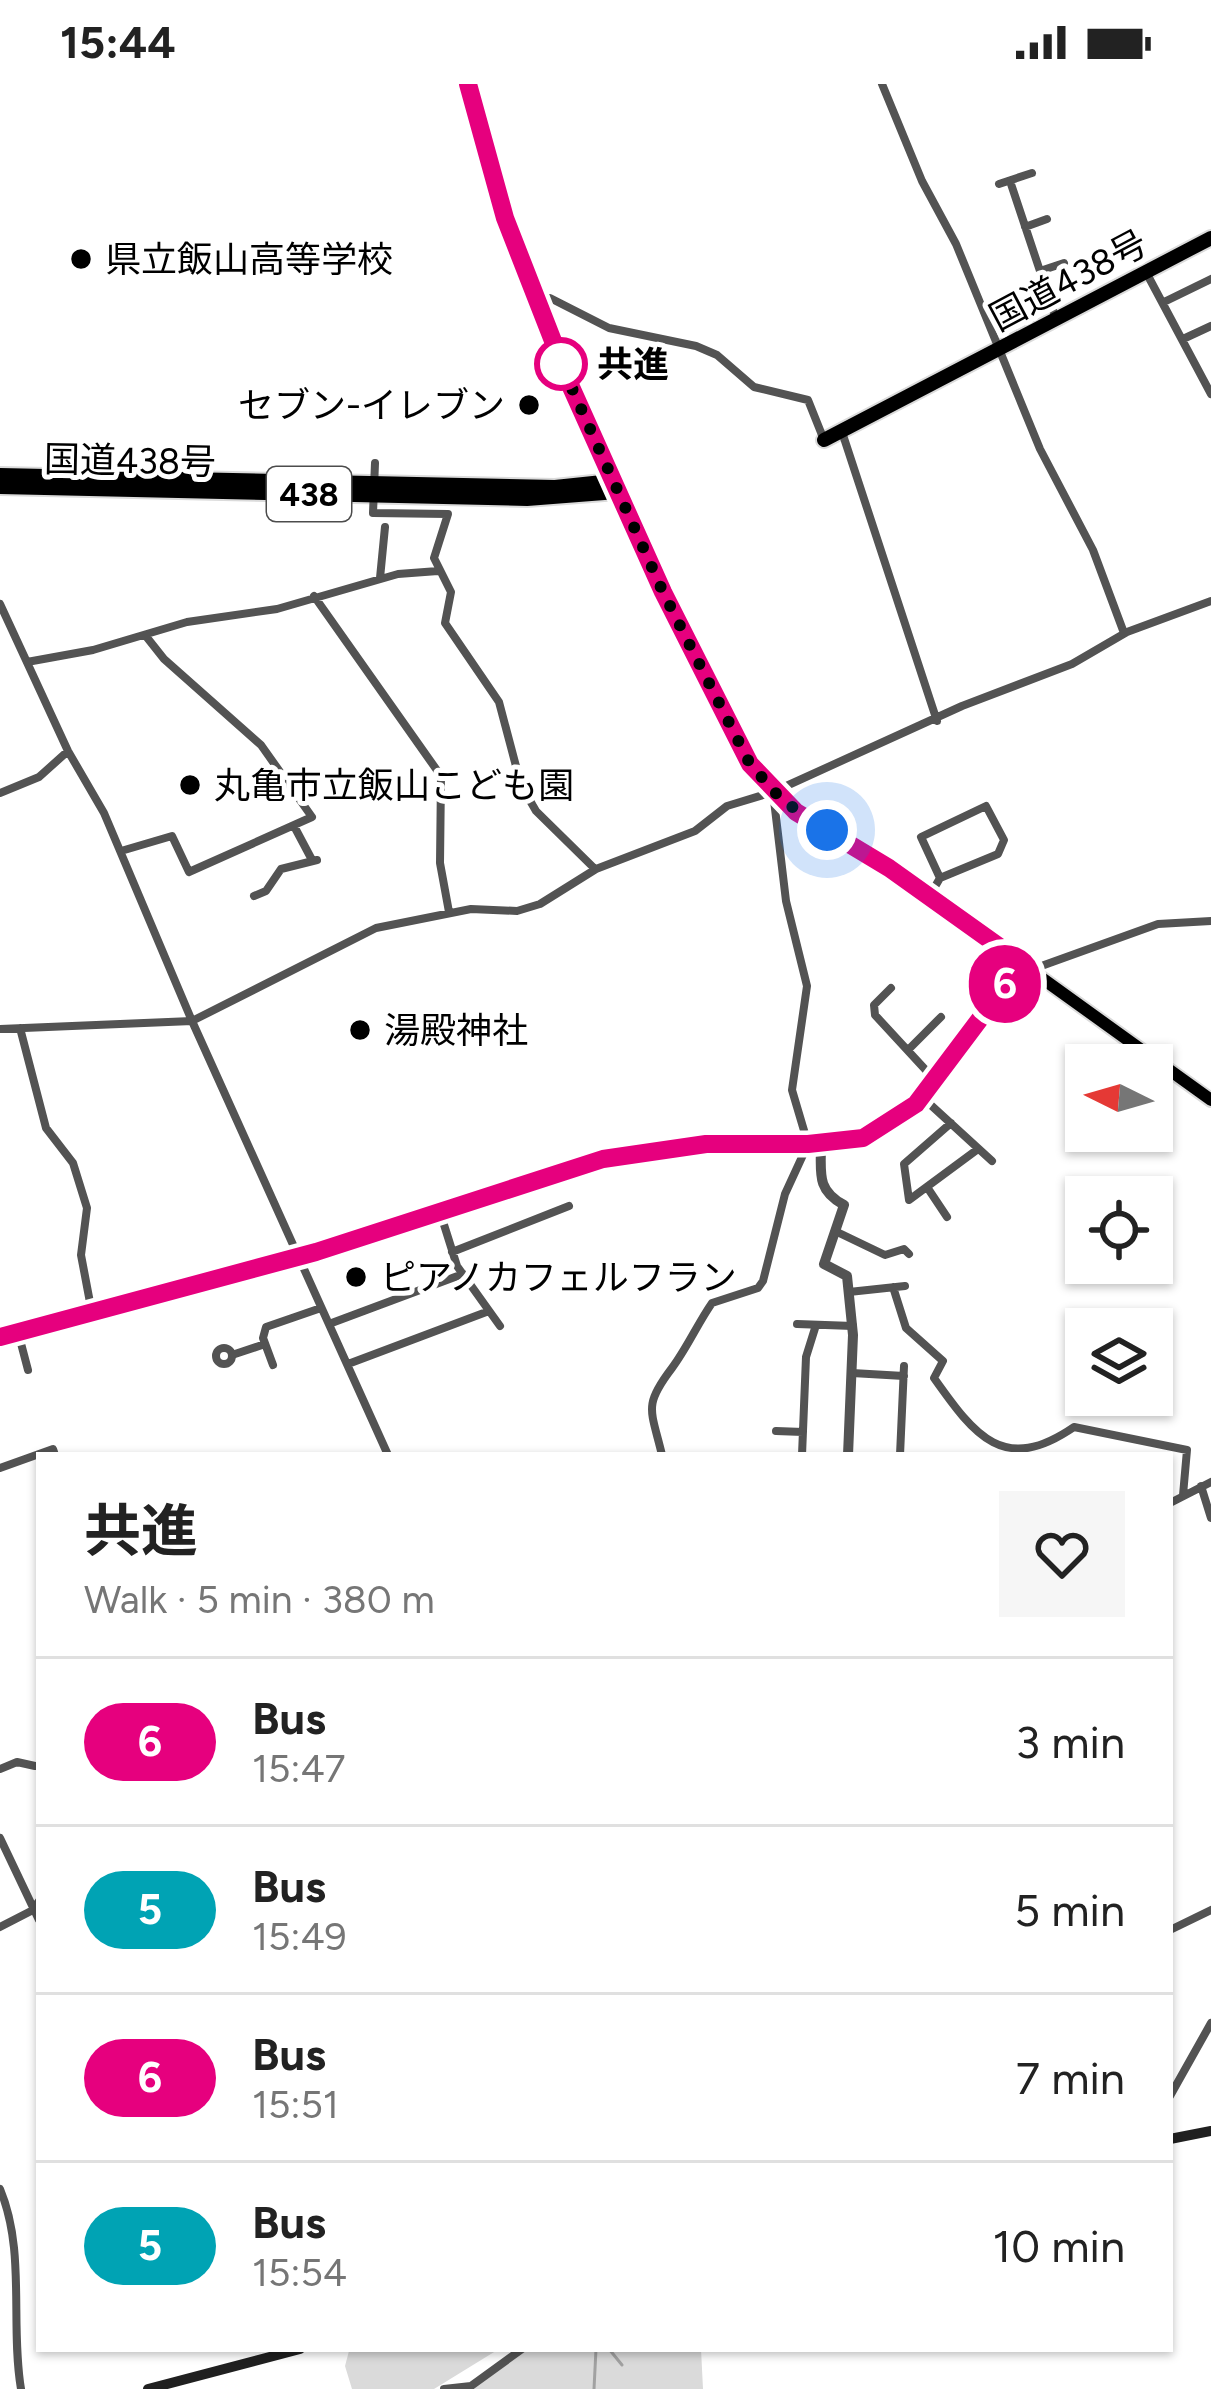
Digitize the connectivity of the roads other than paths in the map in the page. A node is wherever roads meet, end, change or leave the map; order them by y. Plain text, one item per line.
1 (468, 84) edge
2 (881, 84) edge
3 (1032, 173) dead end
4 (1047, 219) dead end
5 (1025, 226) junction
6 (1211, 238) edge
7 (1064, 263) dead end
8 (1040, 271) junction
9 (1146, 272) junction
10 (1211, 279) edge
11 (537, 302) junction
12 (1164, 302) junction
13 (1057, 320) junction
14 (1211, 326) edge
15 (1183, 339) junction
16 (1002, 350) junction
17 (1207, 376) edge
18 (1211, 394) edge
19 (842, 432) junction
20 (824, 440) joint
21 (374, 463) dead end
22 (0, 475) edge
23 (0, 487) edge
24 (615, 487) junction
25 (373, 490) junction
26 (385, 527) dead end
27 (438, 571) junction
28 (380, 578) junction
29 (314, 596) junction
30 (1211, 601) edge
31 (0, 604) edge
32 (1124, 633) junction
33 (145, 635) junction
34 (27, 662) junction
35 (937, 721) junction
36 (68, 751) junction
37 (773, 792) junction
38 (0, 793) edge
39 (294, 826) junction
40 (121, 850) junction
41 (596, 869) junction
42 (940, 878) junction
43 (254, 896) dead end
44 (929, 897) junction
45 (449, 912) junction
46 (1211, 921) edge
47 (1028, 966) junction
48 (891, 988) dead end
49 (941, 1017) dead end
50 (192, 1021) junction
51 (20, 1028) junction
52 (0, 1029) edge
53 (908, 1050) junction
54 (935, 1081) junction
55 (922, 1097) junction
56 (1211, 1100) edge
57 (951, 1123) junction
58 (814, 1144) junction
59 (978, 1149) junction
60 (992, 1162) dead end
61 (927, 1187) junction
62 (569, 1206) dead end
63 (440, 1212) junction
64 (947, 1217) dead end
65 (836, 1231) junction
66 (452, 1252) junction
67 (909, 1253) dead end
68 (298, 1257) junction
69 (463, 1274) junction
70 (904, 1286) dead end
71 (893, 1287) junction
72 (849, 1292) junction
73 (321, 1308) junction
74 (489, 1311) junction
75 (92, 1313) junction
76 (329, 1324) junction
77 (797, 1324) dead end
78 (816, 1325) junction
79 (500, 1326) dead end
80 (853, 1326) junction
81 (18, 1333) junction
82 (0, 1337) edge
83 (265, 1344) junction
84 (232, 1355) dead end
85 (348, 1364) junction
86 (273, 1365) dead end
87 (28, 1370) dead end
88 (852, 1373) junction
89 (776, 1431) dead end
90 (803, 1432) junction
91 (387, 1452) edge
92 (661, 1452) edge
93 (802, 1452) edge
94 (848, 1452) edge
95 (900, 1452) edge
96 (36, 1455) edge
97 (0, 1468) edge
98 (1206, 1484) edge
99 (1183, 1495) junction
100 (1173, 1501) edge
101 (1211, 1517) edge
102 (35, 1766) dead end
103 (0, 1769) edge
104 (0, 1838) edge
105 (14, 1868) junction
106 (0, 1873) edge
107 (36, 1908) edge
108 (36, 1910) edge
109 (1211, 1910) edge
110 (0, 1927) edge
111 (1173, 1929) edge
112 (1211, 2023) edge
113 (1173, 2091) edge
114 (1211, 2132) edge
115 (1173, 2139) edge
116 (0, 2189) edge
117 (15, 2351) junction
118 (289, 2352) edge
119 (518, 2352) edge
120 (0, 2353) edge
121 (469, 2387) edge
122 (21, 2389) edge
123 (148, 2389) edge
124 (444, 2389) edge

1 - 11 main road
2 - 16 street
3 - 5 street
4 - 5 street
5 - 8 street
6 - 9 highway, 国道438号
7 - 8 street
8 - 13 street
9 - 12 street
9 - 13 highway, 国道438号
10 - 12 street
11 - 20 street
11 - 24 main road
12 - 15 street
13 - 16 highway, 国道438号
14 - 15 street
15 - 17 street
16 - 19 highway, 国道438号
16 - 32 street
17 - 18 street
19 - 20 highway, 国道438号
19 - 35 street
21 - 25 street
22 - 25 highway, 国道438号 / 438
23 - 25 highway, 国道438号 / 438
24 - 25 highway, 国道438号 / 438
24 - 37 main road
25 - 27 street
26 - 28 street
27 - 28 street
27 - 41 street
28 - 29 street
29 - 33 street
29 - 45 street
30 - 32 street
31 - 34 street
32 - 35 street
33 - 34 street
33 - 39 street
34 - 36 street
35 - 37 street
36 - 38 street
36 - 40 street
37 - 41 street
37 - 44 main road
37 - 58 street
39 - 40 street
39 - 43 street
40 - 50 street
41 - 45 street
42 - 42 street
42 - 44 street
44 - 47 main road
45 - 50 street
46 - 47 street
47 - 54 street
47 - 56 main road
48 - 53 street
49 - 53 street
50 - 51 street
50 - 68 street
51 - 52 street
51 - 75 street
53 - 54 street
54 - 55 street
55 - 57 street
55 - 58 street
57 - 59 street
57 - 61 street
58 - 63 street
58 - 65 street
58 - 92 street
59 - 60 street
59 - 61 street
61 - 64 street
62 - 66 street
63 - 66 street
63 - 68 street
65 - 67 street
65 - 72 street
66 - 69 street
68 - 73 street
68 - 75 street
69 - 74 street
69 - 76 street
70 - 71 street
71 - 72 street
71 - 99 street
72 - 80 street
73 - 76 street
73 - 83 street
74 - 79 street
74 - 85 street
75 - 81 street
76 - 85 street
77 - 78 street
78 - 80 street
78 - 90 street
80 - 88 street
81 - 82 street
81 - 87 street
83 - 84 street
83 - 86 street
85 - 91 street
88 - 94 street
88 - 95 street
89 - 90 street
90 - 93 street
96 - 97 street
98 - 99 street
98 - 101 street
99 - 100 street
102 - 103 street
104 - 105 street
105 - 106 street
105 - 107 street
108 - 110 street
109 - 111 street
112 - 113 street
114 - 115 main road
116 - 117 street
117 - 120 street
117 - 122 street
118 - 123 main road
119 - 121 street
121 - 124 street

